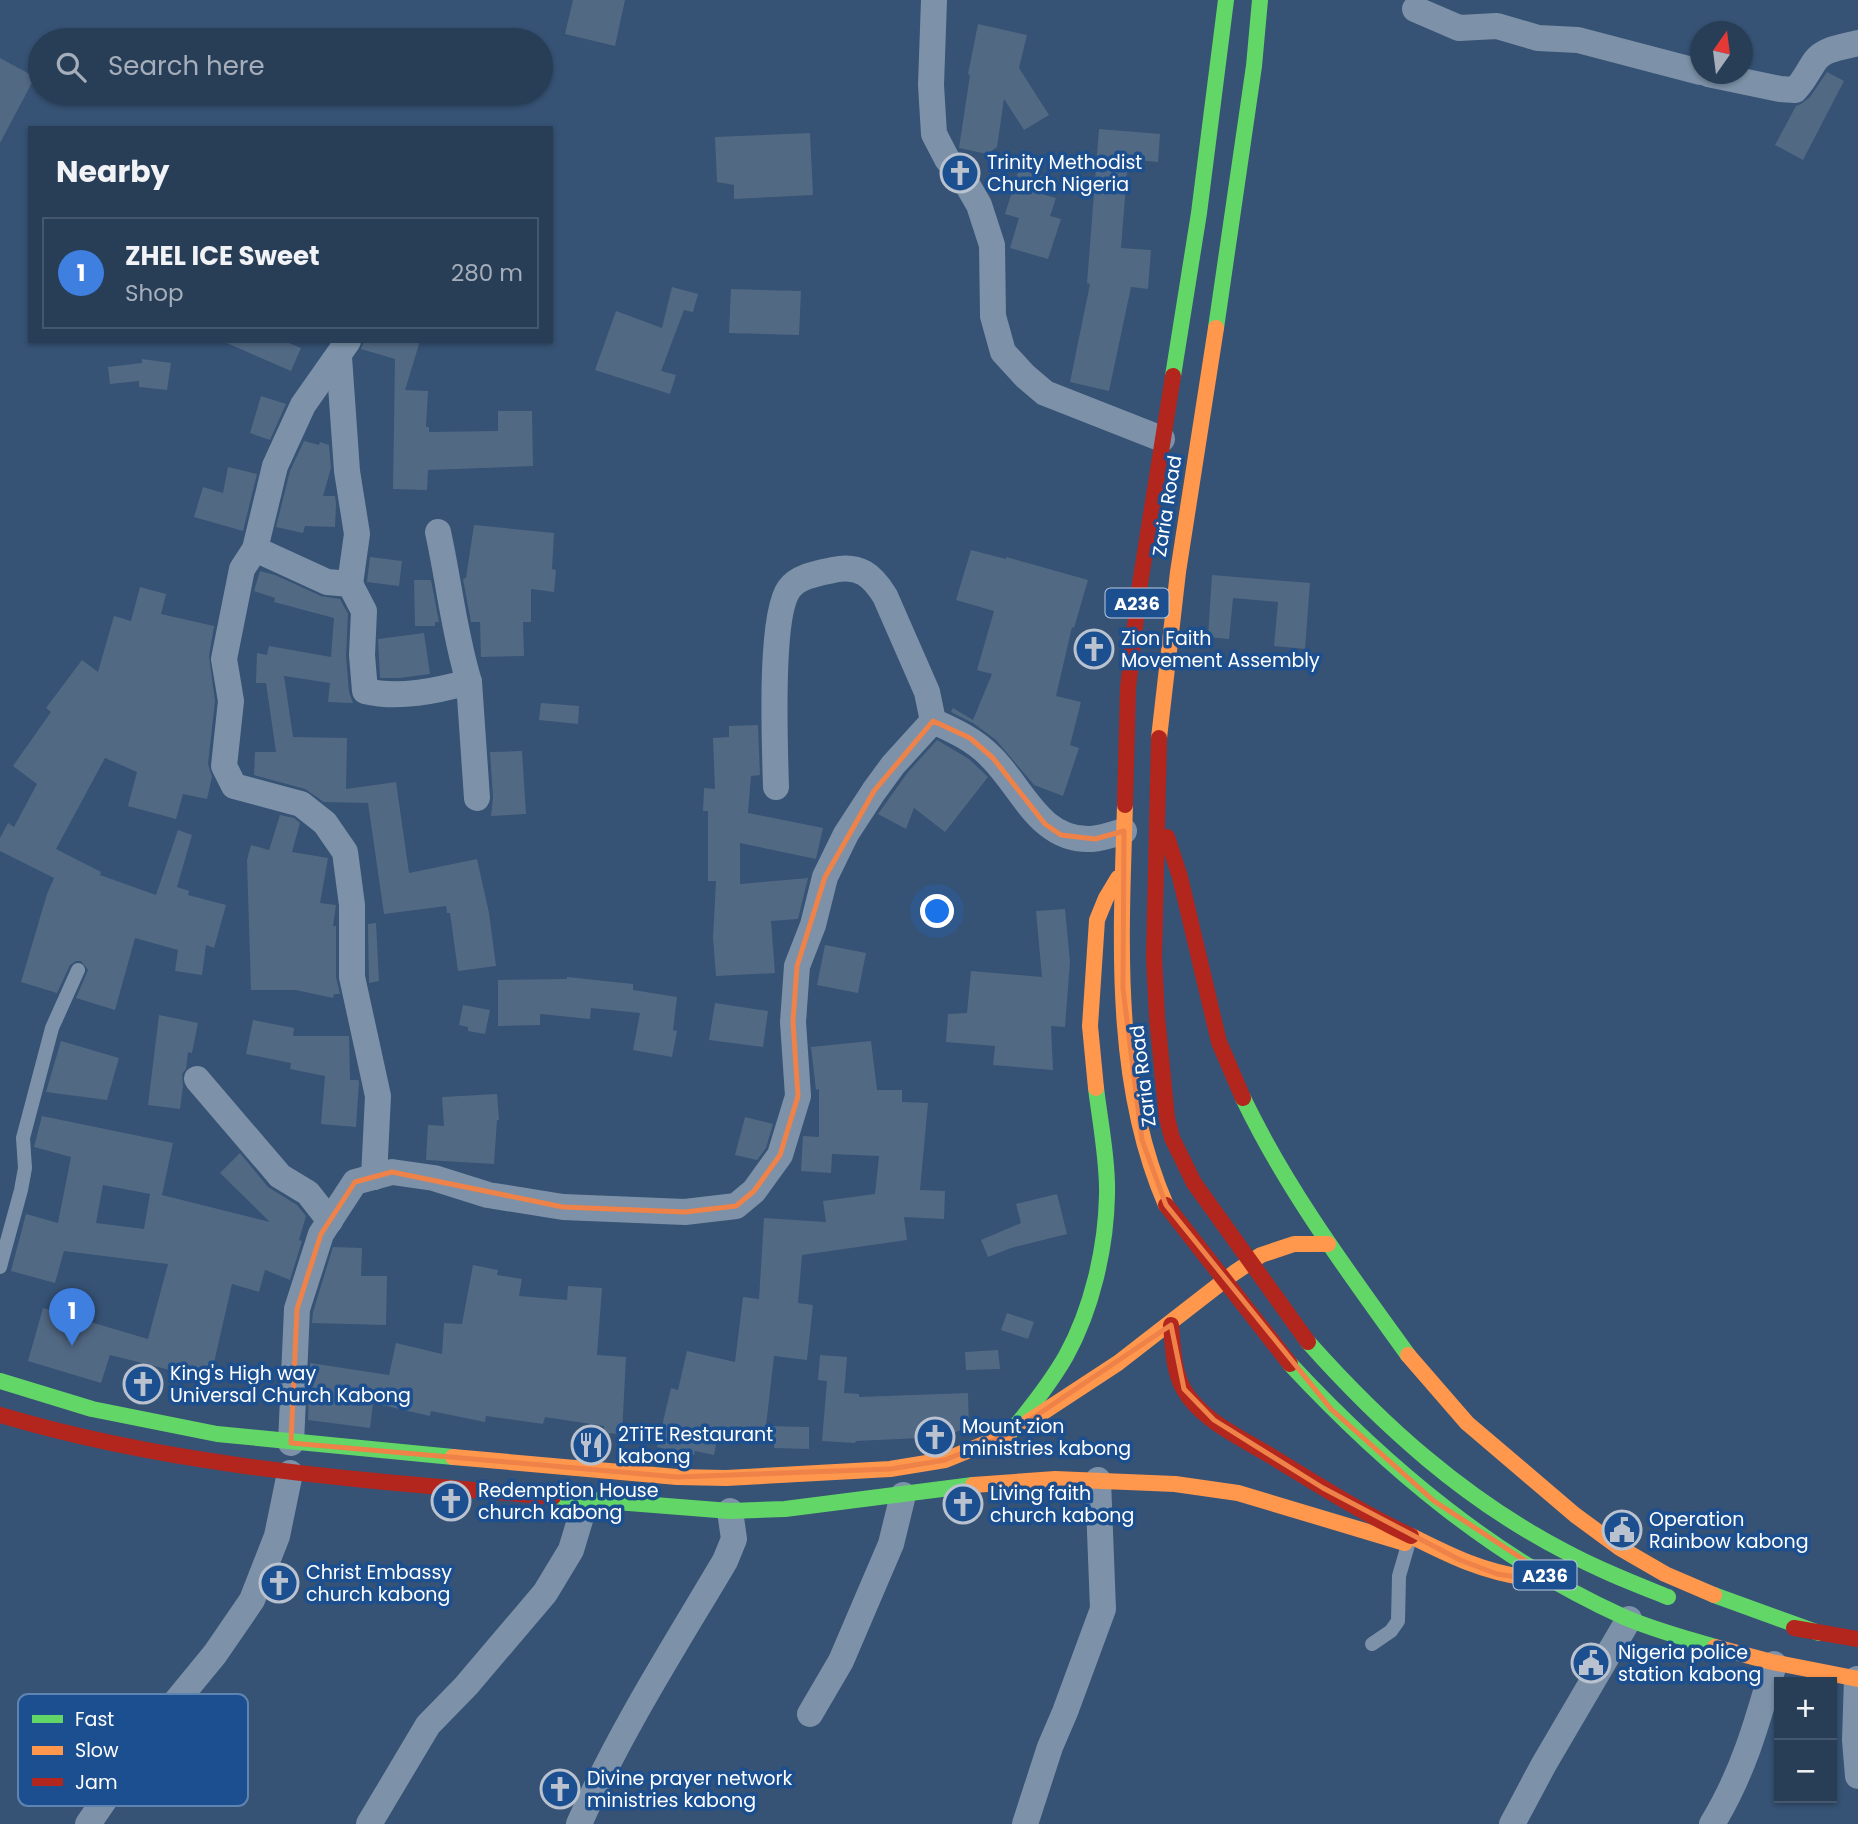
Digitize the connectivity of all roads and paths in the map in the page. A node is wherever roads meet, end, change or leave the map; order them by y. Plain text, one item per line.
1 (934, 0) edge
2 (1226, 0) edge
3 (1260, 0) edge
4 (1415, 9) dead end
5 (1858, 43) edge
6 (1690, 69) edge
7 (1753, 83) edge
8 (343, 349) edge
9 (1162, 439) junction
10 (438, 532) dead end
11 (254, 549) junction
12 (350, 584) junction
13 (469, 682) junction
14 (933, 721) junction
15 (776, 787) dead end
16 (477, 797) dead end
17 (1158, 804) junction
18 (1124, 831) junction
19 (1123, 871) junction
20 (78, 970) dead end
21 (197, 1079) dead end
22 (374, 1177) junction
23 (330, 1221) junction
24 (1328, 1244) junction
25 (0, 1267) edge
26 (1171, 1325) junction
27 (0, 1381) edge
28 (0, 1415) edge
29 (1009, 1434) junction
30 (291, 1443) junction
31 (290, 1473) junction
32 (1098, 1480) junction
33 (903, 1495) junction
34 (586, 1500) junction
35 (730, 1511) junction
36 (1409, 1544) junction
37 (1460, 1559) junction
38 (1559, 1583) junction
39 (1629, 1619) junction
40 (1819, 1633) junction
41 (1858, 1639) edge
42 (1372, 1644) dead end
43 (1774, 1664) junction
44 (1857, 1679) edge
45 (182, 1694) edge
46 (810, 1714) dead end
47 (1858, 1776) edge
48 (100, 1806) edge
49 (88, 1824) edge
50 (369, 1824) edge
51 (579, 1824) edge
52 (1025, 1824) edge
53 (1512, 1824) edge
54 (1712, 1824) edge

1 - 9 street
2 - 9 main road, A236
3 - 17 main road, Zaria Road / A236
4 - 6 street
5 - 7 street
8 - 11 street
8 - 12 street
9 - 18 main road, A236
10 - 13 street
11 - 12 street
11 - 22 street
12 - 13 street
13 - 16 street
14 - 15 street
14 - 18 street
14 - 22 street
17 - 24 main road
17 - 40 main road, Zaria Road / A236, bridge
18 - 19 main road, A236
19 - 29 main road
19 - 38 main road, A236, bridge
20 - 25 lane
21 - 23 street
22 - 23 street
23 - 30 street
24 - 26 main road
24 - 40 main road
26 - 29 main road
26 - 37 main road
27 - 30 main road
28 - 31 main road
29 - 30 main road
31 - 34 main road
31 - 45 street
32 - 33 main road
32 - 36 main road
32 - 52 street
33 - 35 main road
33 - 46 street
34 - 35 main road
34 - 50 street
35 - 51 street
36 - 37 main road
36 - 42 lane
37 - 38 main road
38 - 39 main road, A236
39 - 43 main road, A236
39 - 53 street
40 - 41 main road, A236
43 - 44 main road, A236
43 - 54 street
44 - 47 street
48 - 49 street

